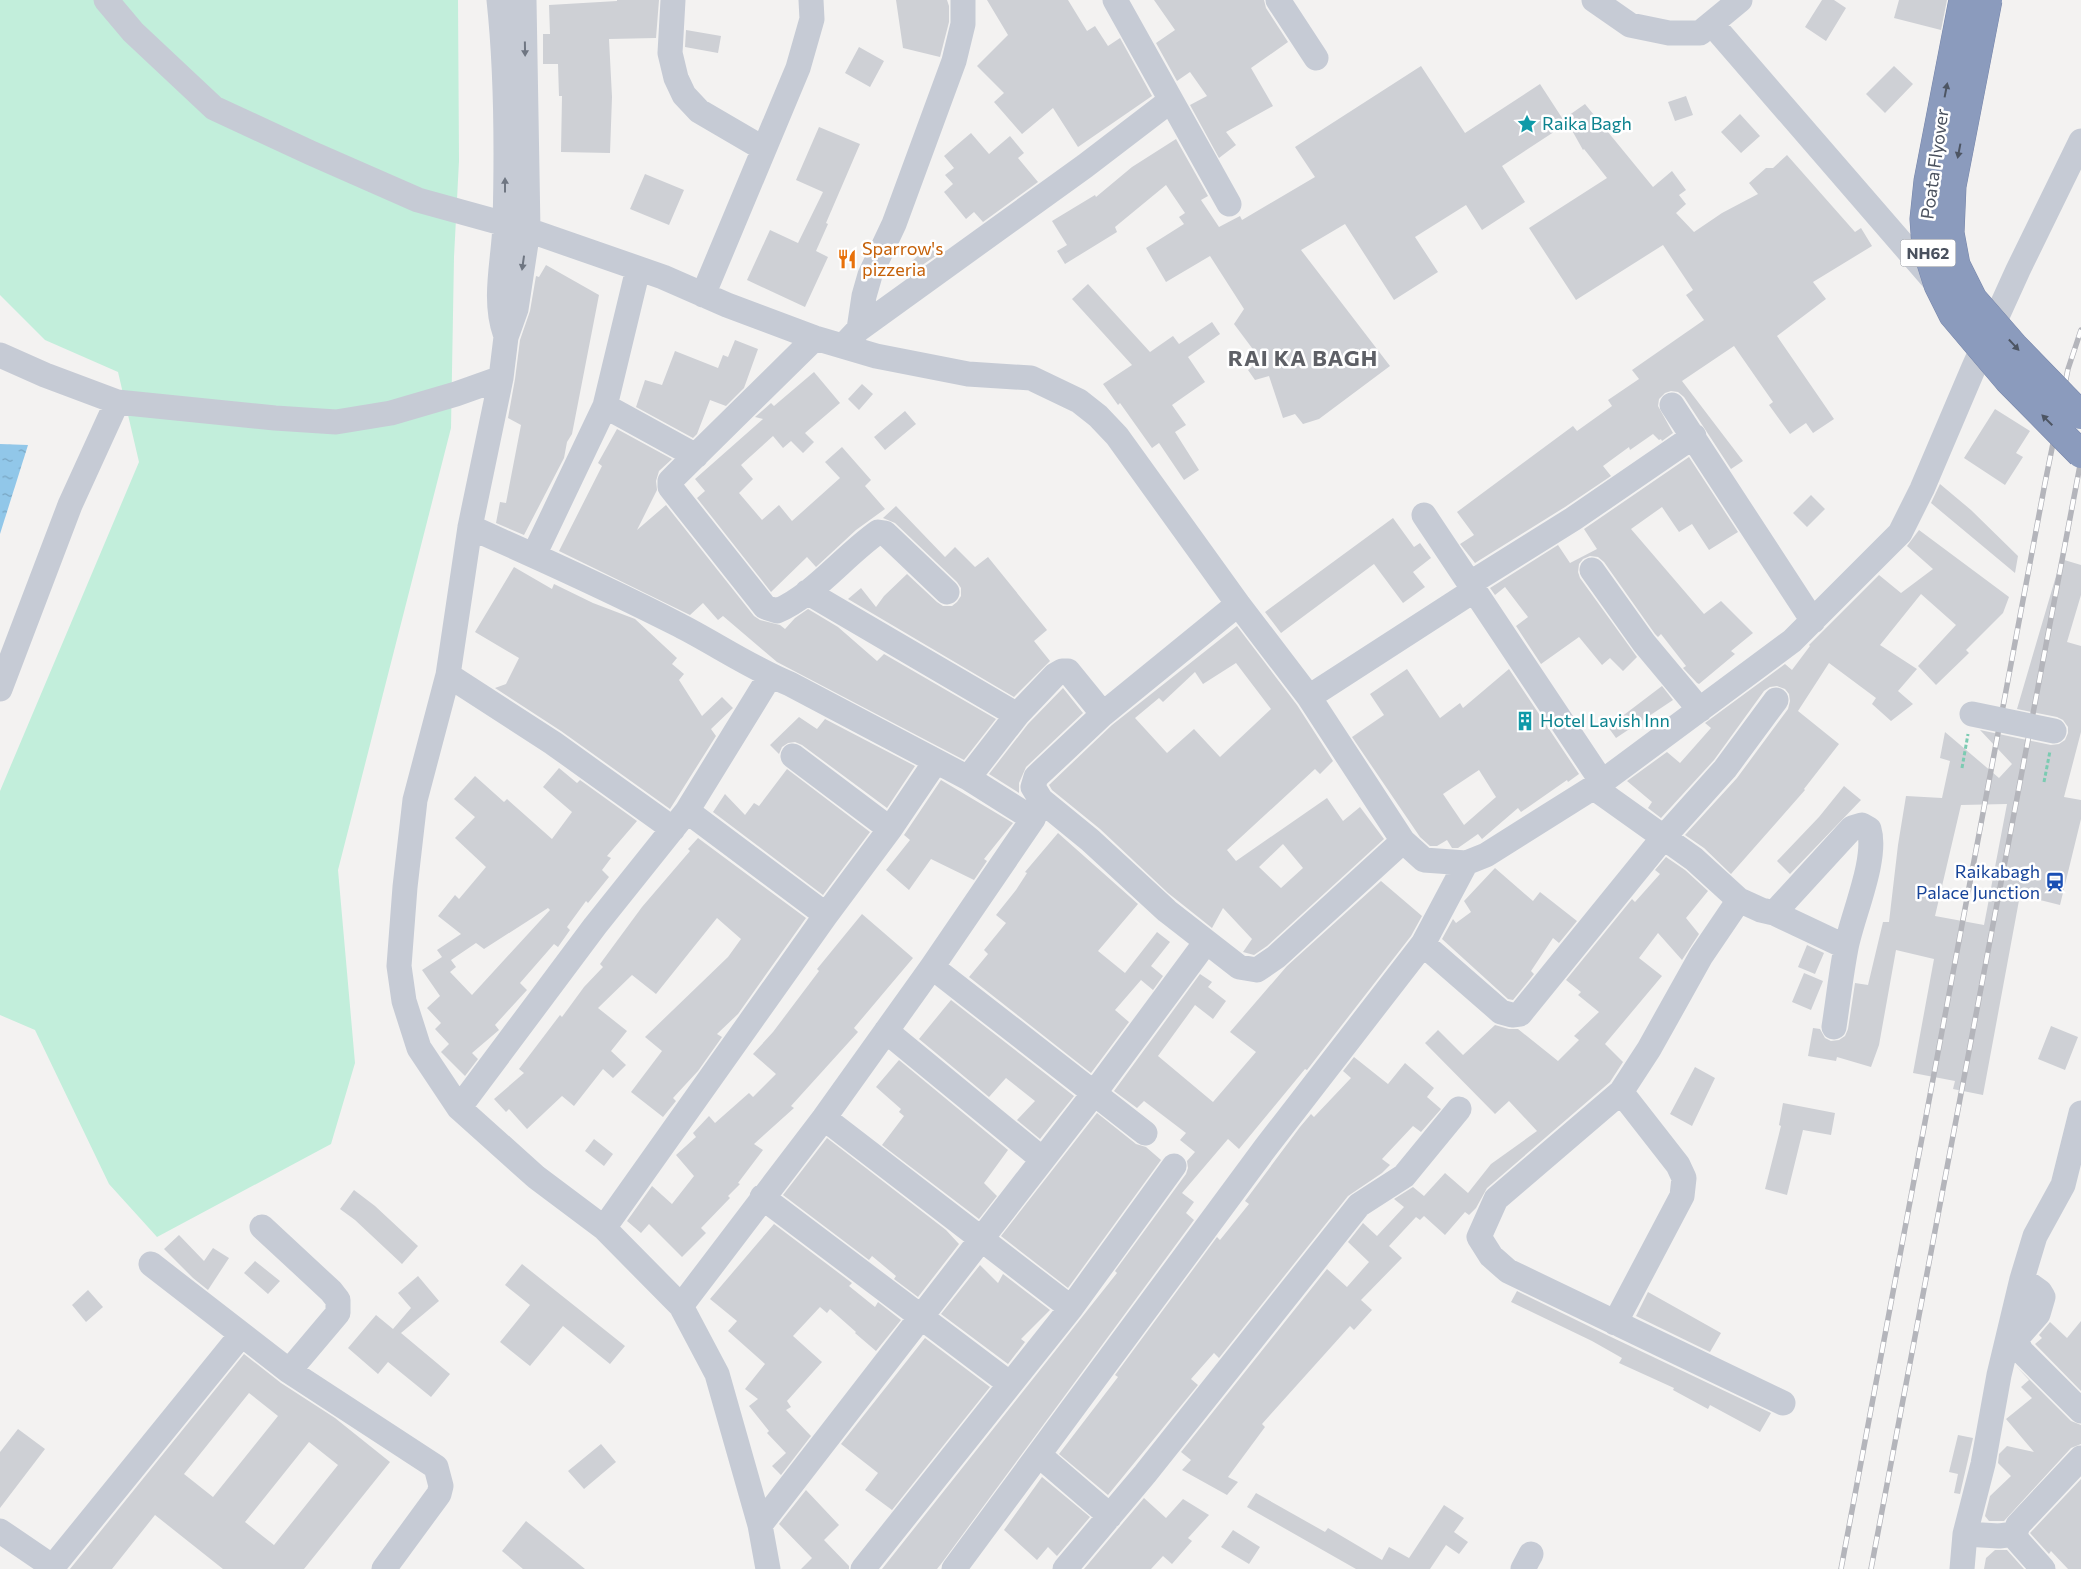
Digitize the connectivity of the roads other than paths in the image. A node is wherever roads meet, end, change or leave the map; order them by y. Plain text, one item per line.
1 (106, 0) edge
2 (499, 0) edge
3 (524, 0) edge
4 (673, 0) edge
5 (811, 0) edge
6 (963, 0) edge
7 (1115, 0) edge
8 (1278, 0) edge
9 (1594, 0) edge
10 (1740, 0) edge
11 (1963, 0) edge
12 (1988, 0) edge
13 (1712, 24) junction
14 (1316, 58) dead end
15 (1170, 101) junction
16 (2081, 141) edge
17 (764, 148) junction
18 (1229, 204) dead end
19 (516, 227) junction
20 (638, 269) junction
21 (1938, 285) junction
22 (703, 295) junction
23 (815, 338) junction
24 (851, 338) junction
25 (0, 355) edge
26 (501, 378) junction
27 (117, 402) junction
28 (1672, 405) dead end
29 (605, 406) junction
30 (2081, 415) edge
31 (1694, 436) junction
32 (2081, 454) edge
33 (696, 456) junction
34 (1424, 515) dead end
35 (470, 527) junction
36 (534, 555) junction
37 (1592, 570) dead end
38 (1471, 588) junction
39 (807, 592) junction
40 (947, 592) dead end
41 (1238, 604) junction
42 (1813, 620) junction
43 (448, 675) junction
44 (770, 676) junction
45 (0, 689) edge
46 (1309, 697) junction
47 (1776, 700) dead end
48 (1700, 710) junction
49 (1103, 714) junction
50 (1972, 714) road end
51 (1017, 715) junction
52 (2054, 731) road end
53 (793, 756) dead end
54 (936, 762) junction
55 (968, 778) junction
56 (1597, 785) junction
57 (1037, 809) junction
58 (680, 820) junction
59 (890, 829) junction
60 (1663, 838) junction
61 (1403, 841) junction
62 (1466, 863) junction
63 (1739, 900) junction
64 (1774, 913) junction
65 (826, 915) junction
66 (1206, 942) junction
67 (1422, 944) junction
68 (1846, 946) junction
69 (932, 967) junction
70 (1834, 1027) dead end
71 (886, 1032) junction
72 (1095, 1092) junction
73 (1620, 1092) junction
74 (459, 1108) junction
75 (1460, 1109) dead end
76 (2081, 1114) edge
77 (824, 1118) junction
78 (1145, 1133) dead end
79 (1042, 1159) junction
80 (1174, 1166) dead end
81 (762, 1198) junction
82 (262, 1227) dead end
83 (604, 1228) junction
84 (981, 1238) junction
85 (151, 1264) dead end
86 (2022, 1279) junction
87 (681, 1306) junction
88 (1071, 1308) junction
89 (921, 1317) junction
90 (1615, 1323) junction
91 (241, 1335) junction
92 (289, 1370) junction
93 (1010, 1384) junction
94 (1784, 1403) dead end
95 (2081, 1411) edge
96 (1039, 1455) junction
97 (2081, 1458) edge
98 (1110, 1516) junction
99 (760, 1525) junction
100 (0, 1531) edge
101 (1965, 1534) junction
102 (2015, 1534) junction
103 (52, 1568) edge
104 (384, 1569) edge
105 (768, 1569) edge
106 (863, 1569) edge
107 (954, 1569) edge
108 (1065, 1569) edge
109 (1962, 1569) edge
110 (2043, 1569) edge

1 - 19 street
19 -> 2 street
3 -> 19 street
4 - 17 street
5 - 17 street
6 - 24 street
7 - 15 street
8 - 14 street
9 - 13 street
10 - 13 street
21 -> 11 highway, Poata Flyover / NH62, bridge
12 -> 30 highway, Poata Flyover / NH62, bridge
13 - 21 street
15 - 18 street
15 - 24 street
16 - 42 street
17 - 22 street
19 - 20 street
19 - 26 street
20 - 22 street
20 - 29 street
32 -> 21 highway, Poata Flyover / NH62, bridge
22 - 23 street
23 - 24 street
23 - 33 street
24 - 41 street
25 - 27 street
26 - 27 street
26 - 35 street
27 - 45 street
28 - 31 street
29 - 33 street
29 - 36 street
31 - 38 street
31 - 42 street
33 - 39 street
34 - 38 street
35 - 36 street
35 - 43 street
36 - 44 street
37 - 48 street
38 - 46 street
38 - 56 street
39 - 40 street
39 - 51 street
41 - 46 street
41 - 49 street
42 - 48 street
43 - 58 street
43 - 74 street
44 - 54 street
44 - 58 street
46 - 61 street
47 - 60 street
48 - 56 street
49 - 51 street
49 - 57 street
50 - 52 street, bridge
51 - 55 street
53 - 59 street
54 - 55 street
54 - 59 street
55 - 57 street
56 - 60 street
56 - 62 street
57 - 66 street
57 - 69 street
58 - 65 street
58 - 74 street
59 - 65 street
60 - 63 street
60 - 67 street
61 - 62 street
61 - 66 street
62 - 67 street
63 - 64 street
63 - 73 street
64 - 68 street
64 - 68 street
65 - 83 street
66 - 72 street
67 - 96 street
68 - 70 street
69 - 71 street
69 - 72 street
71 - 77 street
71 - 79 street
72 - 78 street
72 - 79 street
73 - 90 street
73 - 90 street
74 - 83 street
75 - 98 street
76 - 86 street
77 - 81 street
77 - 84 street
79 - 84 street
80 - 88 street
81 - 87 street
81 - 89 street
82 - 92 street
83 - 87 street
84 - 88 street
84 - 89 street
85 - 91 street
86 - 95 street
86 - 101 street
87 - 99 street
88 - 93 street
89 - 93 street
89 - 99 street
90 - 94 street
91 - 92 street
91 - 103 street
92 - 104 street
93 - 106 street
96 - 98 street
96 - 107 street
97 - 102 street
98 - 108 street
99 - 105 street
100 - 103 street
101 - 102 street
101 - 109 street
102 - 110 street

